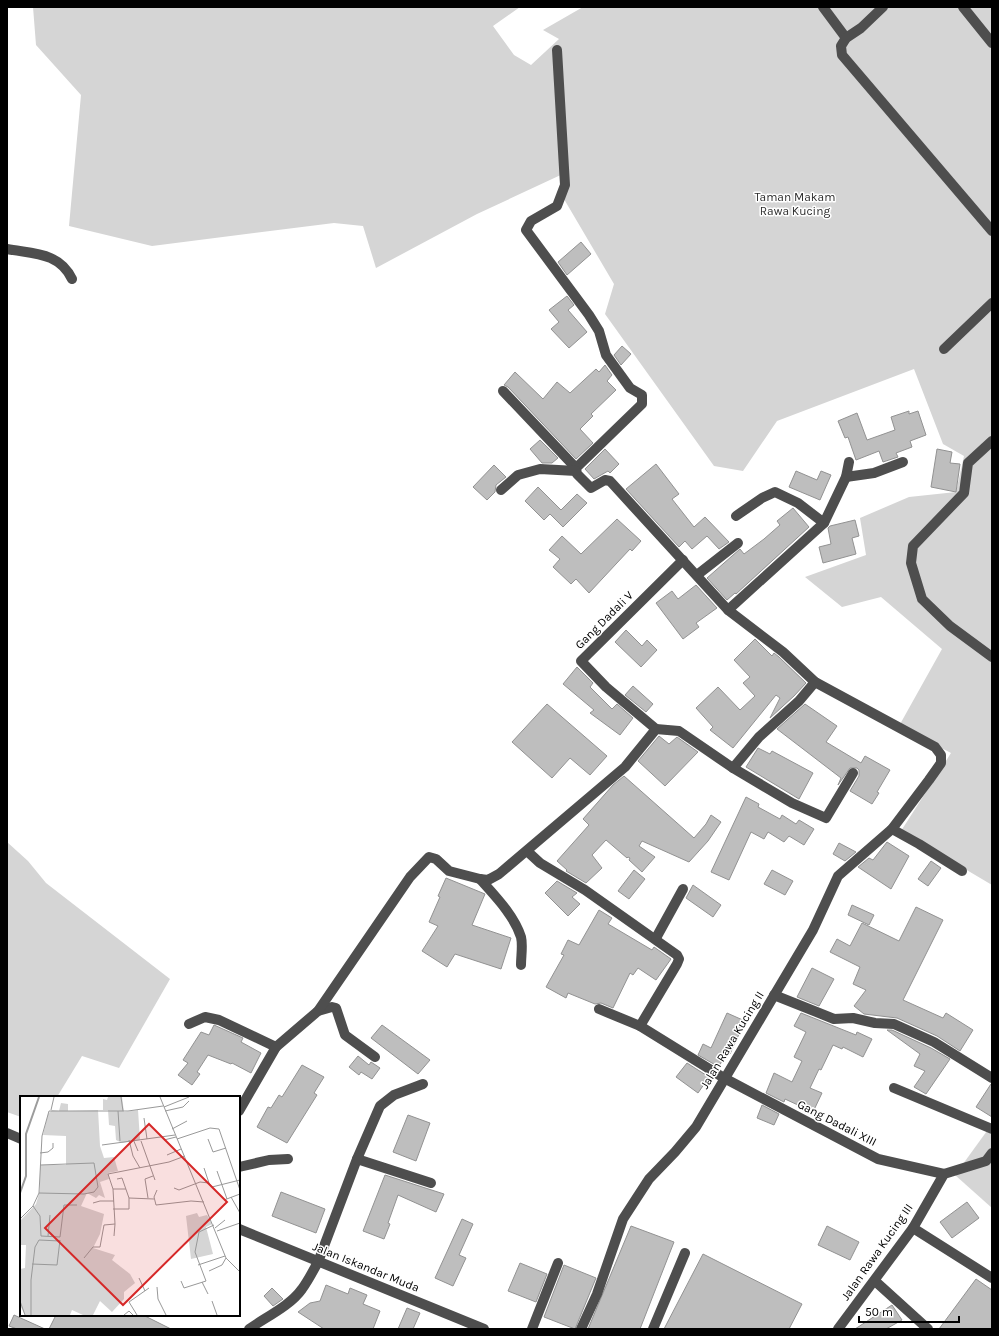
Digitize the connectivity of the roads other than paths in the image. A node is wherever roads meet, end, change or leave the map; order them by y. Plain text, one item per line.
1 (883, 7) edge
2 (963, 7) edge
3 (825, 8) edge
4 (846, 38) junction
5 (992, 43) edge
6 (557, 50) dead end
7 (992, 231) edge
8 (7, 249) edge
9 (72, 279) dead end
10 (992, 303) edge
11 (944, 348) dead end
12 (503, 391) dead end
13 (992, 441) edge
14 (849, 462) dead end
15 (903, 462) dead end
16 (576, 470) junction
17 (846, 478) junction
18 (501, 490) dead end
19 (736, 516) dead end
20 (824, 523) junction
21 (738, 543) dead end
22 (683, 560) junction
23 (697, 575) junction
24 (728, 610) junction
25 (992, 656) edge
26 (815, 682) junction
27 (656, 729) junction
28 (733, 768) junction
29 (853, 772) dead end
30 (892, 829) junction
31 (527, 851) junction
32 (962, 871) dead end
33 (480, 879) junction
34 (683, 889) dead end
35 (656, 938) junction
36 (521, 965) dead end
37 (774, 995) junction
38 (599, 1009) dead end
39 (318, 1011) junction
40 (189, 1024) dead end
41 (640, 1026) junction
42 (276, 1047) junction
43 (376, 1057) dead end
44 (724, 1078) junction
45 (992, 1078) edge
46 (423, 1084) dead end
47 (894, 1088) dead end
48 (240, 1109) edge
49 (992, 1129) edge
50 (7, 1133) edge
51 (20, 1139) edge
52 (992, 1153) edge
53 (288, 1159) dead end
54 (357, 1159) junction
55 (240, 1167) edge
56 (944, 1174) junction
57 (431, 1184) dead end
58 (913, 1228) junction
59 (240, 1229) edge
60 (685, 1253) dead end
61 (318, 1262) junction
62 (558, 1263) dead end
63 (992, 1278) edge
64 (875, 1280) junction
65 (249, 1329) edge
66 (484, 1329) edge
67 (532, 1329) edge
68 (581, 1329) edge
69 (653, 1329) edge
70 (838, 1329) edge
71 (928, 1329) edge

1 - 4 street
2 - 5 street
3 - 4 street
4 - 7 street
6 - 16 street
8 - 9 street
10 - 11 street
12 - 16 street
13 - 25 street
14 - 17 street
15 - 17 street
16 - 18 street
16 - 22 street, Jalan Rawa Kucing II
17 - 20 street
19 - 20 street
20 - 24 street
21 - 23 street
22 - 23 street, Jalan Rawa Kucing II
22 - 27 street, Gang Dadali V
23 - 24 street, Jalan Rawa Kucing II
24 - 26 street, Jalan Rawa Kucing II
26 - 28 street
26 - 30 street, Jalan Rawa Kucing II
27 - 28 street
27 - 31 street
28 - 29 street
30 - 32 street
30 - 37 street, Jalan Rawa Kucing II
31 - 33 street
31 - 35 street
33 - 36 street
33 - 39 street
34 - 35 street
35 - 41 street
37 - 44 street, Jalan Rawa Kucing II
37 - 45 street
38 - 41 street, Gang Dadali XIII
39 - 42 street
39 - 43 street
40 - 42 street
41 - 44 street, Gang Dadali XIII
42 - 48 street
44 - 56 street, Gang Dadali XIII
44 - 68 street, Jalan Rawa Kucing II
46 - 54 street
47 - 49 street
50 - 51 street
52 - 56 street
53 - 55 street
54 - 57 street
54 - 61 street
56 - 58 street, Jalan Rawa Kucing III
58 - 63 street
58 - 64 street, Jalan Rawa Kucing III
59 - 61 street, Jalan Iskandar Muda
60 - 69 street
61 - 65 street
61 - 66 street, Jalan Iskandar Muda
62 - 67 street
64 - 70 street, Jalan Rawa Kucing III
64 - 71 street

